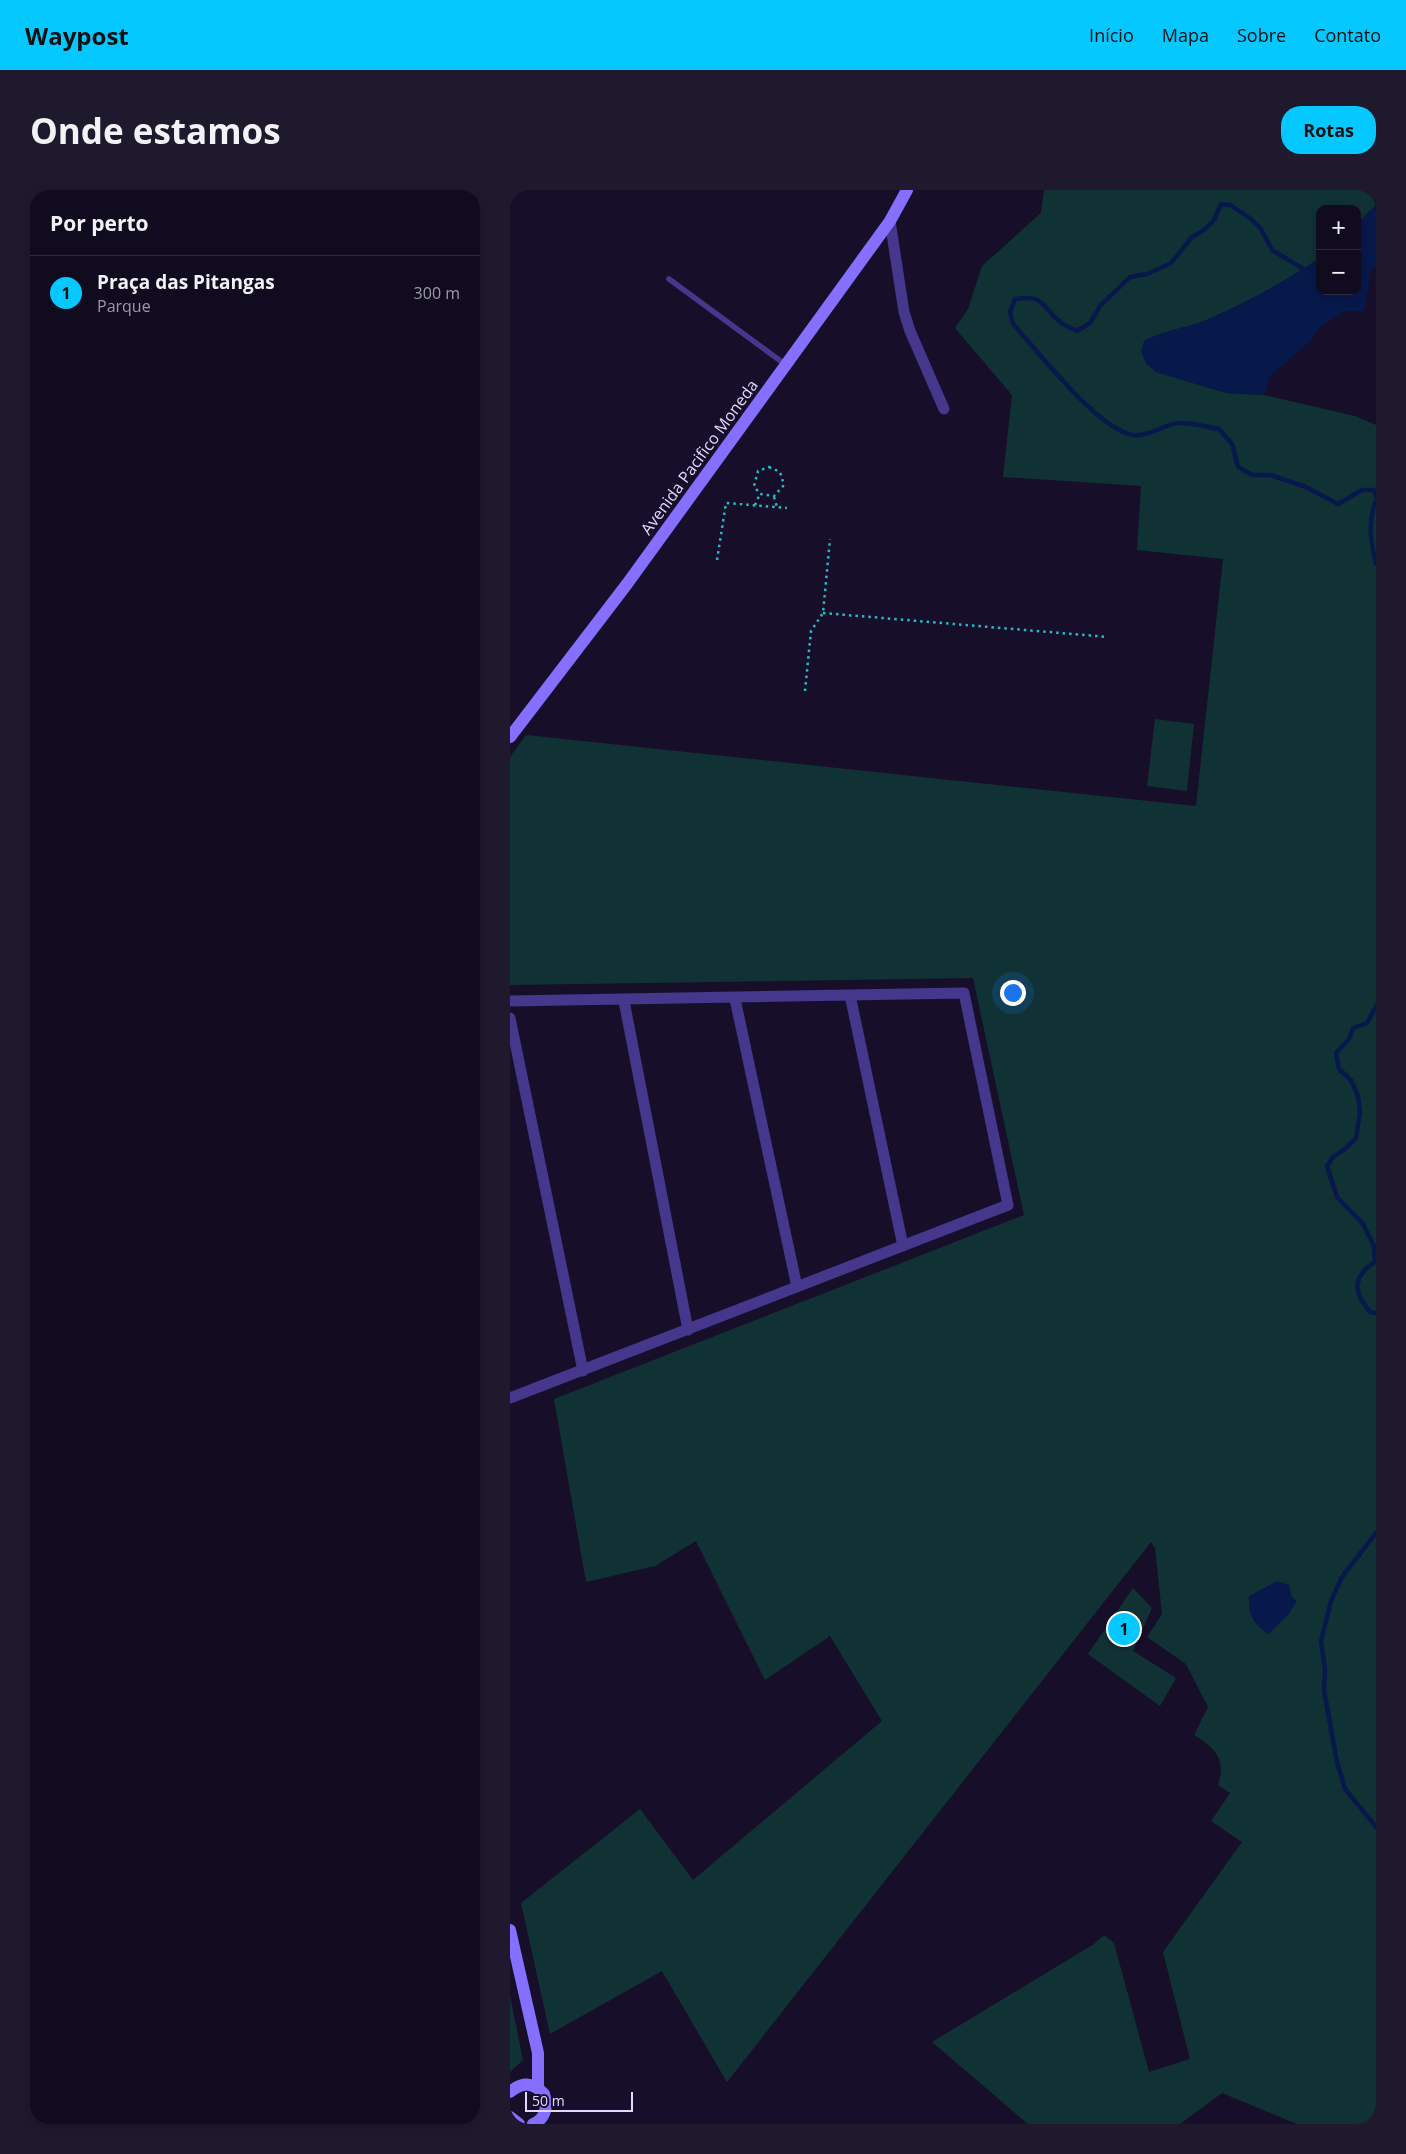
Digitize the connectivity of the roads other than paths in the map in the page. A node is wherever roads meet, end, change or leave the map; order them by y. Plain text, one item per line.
1 (907, 190) edge
2 (890, 221) junction
3 (669, 279) dead end
4 (786, 365) junction
5 (944, 409) dead end
6 (510, 738) edge
7 (850, 995) junction
8 (735, 999) junction
9 (510, 1001) edge
10 (624, 1001) junction
11 (510, 1018) edge
12 (903, 1246) junction
13 (797, 1287) junction
14 (688, 1330) junction
15 (583, 1371) junction
16 (510, 1398) edge
17 (510, 1930) edge
18 (538, 2088) junction
19 (510, 2092) edge
20 (510, 2117) edge
21 (519, 2124) edge
22 (536, 2124) edge

1 - 2 street, Avenida Pacifico Moneda
2 - 4 street, Avenida Pacifico Moneda
2 - 5 street
3 - 4 lane
4 - 6 street, Avenida Pacifico Moneda
7 - 8 street
7 - 12 street
7 - 12 street
8 - 10 street
8 - 13 street
9 - 10 street
10 - 14 street
11 - 15 street
12 - 13 street
13 - 14 street
14 - 15 street
15 - 16 street
17 - 18 street
18 - 19 street
18 - 22 street
20 - 21 street

